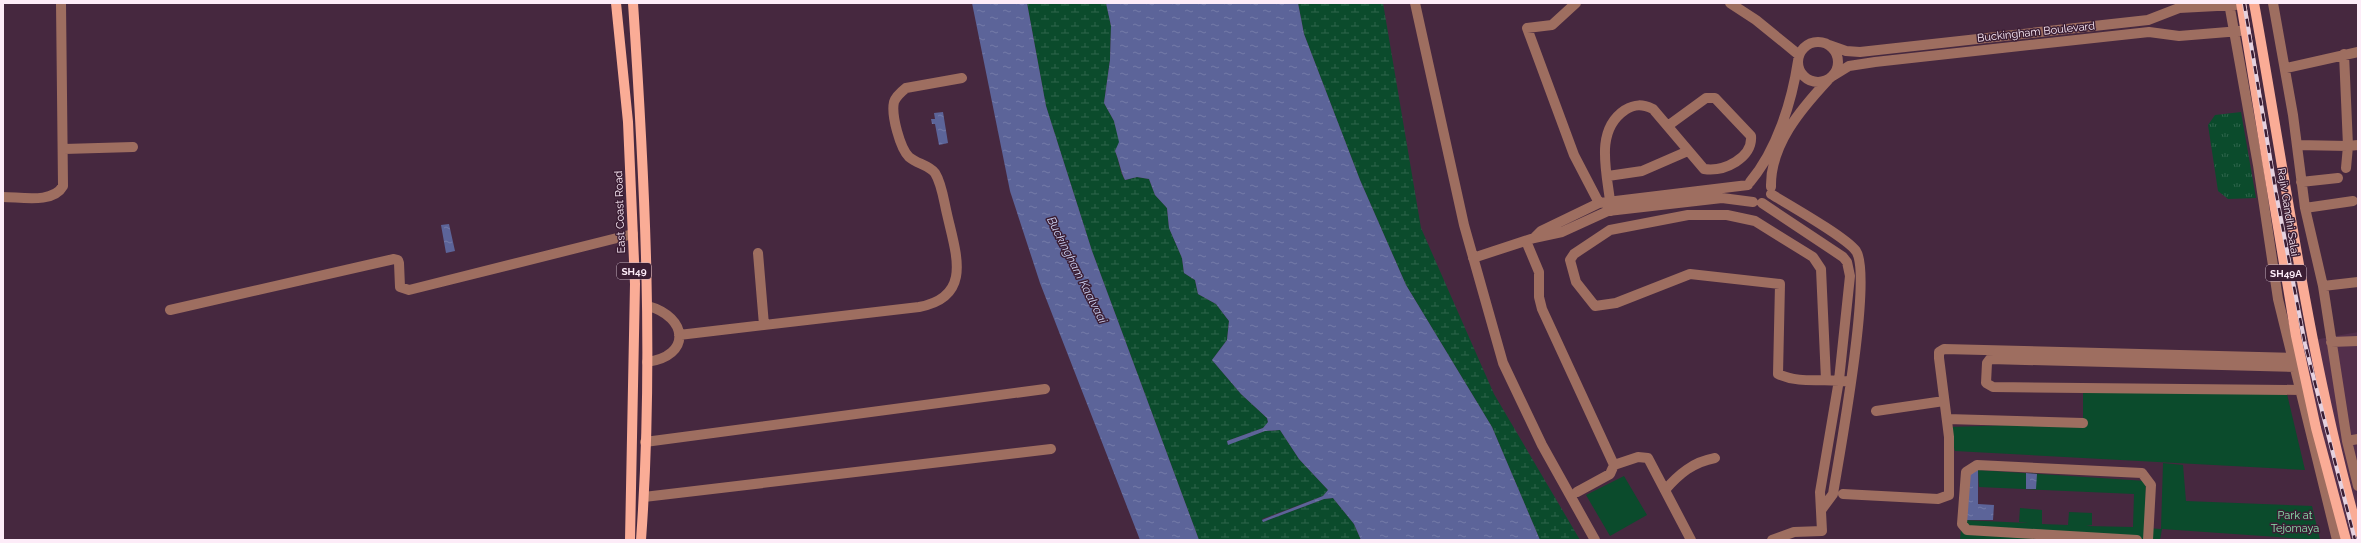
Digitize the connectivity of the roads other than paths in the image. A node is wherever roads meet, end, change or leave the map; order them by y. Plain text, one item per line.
1 (61, 3) edge
2 (616, 3) edge
3 (633, 3) edge
4 (1415, 3) edge
5 (1576, 3) edge
6 (1730, 3) edge
7 (2254, 3) edge
8 (2273, 3) edge
9 (2229, 4) edge
10 (2242, 4) edge
11 (2153, 19) junction
12 (2246, 30) junction
13 (2234, 31) junction
14 (2154, 32) junction
15 (2016, 35) junction
16 (1830, 45) junction
17 (2018, 46) junction
18 (2358, 52) edge
19 (2344, 54) junction
20 (1798, 58) junction
21 (2286, 68) junction
22 (962, 78) dead end
23 (1830, 78) junction
24 (1669, 125) junction
25 (2296, 145) junction
26 (2353, 146) edge
27 (133, 147) dead end
28 (64, 149) junction
29 (1688, 151) junction
30 (2346, 168) dead end
31 (1608, 176) junction
32 (2338, 178) dead end
33 (2301, 182) junction
34 (1749, 184) junction
35 (1771, 190) junction
36 (3, 197) edge
37 (2303, 197) junction
38 (2287, 200) junction
39 (2353, 200) dead end
40 (1758, 202) junction
41 (1599, 204) junction
42 (1611, 206) junction
43 (2305, 208) junction
44 (1803, 214) junction
45 (1794, 225) junction
46 (633, 234) junction
47 (1530, 240) junction
48 (758, 253) dead end
49 (1473, 258) junction
50 (2358, 282) edge
51 (2323, 286) junction
52 (648, 306) junction
53 (170, 310) dead end
54 (764, 325) junction
55 (678, 335) junction
56 (2358, 341) edge
57 (2331, 342) junction
58 (2296, 361) junction
59 (647, 362) junction
60 (1826, 380) junction
61 (1839, 380) junction
62 (1851, 382) junction
63 (1045, 389) dead end
64 (2300, 390) junction
65 (1944, 400) junction
66 (1876, 411) dead end
67 (1947, 419) junction
68 (2083, 423) dead end
69 (2358, 439) edge
70 (2347, 440) junction
71 (645, 442) junction
72 (1051, 449) dead end
73 (1715, 458) dead end
74 (1614, 465) junction
75 (2358, 486) edge
76 (1664, 490) junction
77 (1577, 492) dead end
78 (1843, 494) dead end
79 (644, 497) junction
80 (1822, 509) junction
81 (2358, 532) edge
82 (630, 540) edge
83 (641, 540) edge
84 (1595, 540) edge
85 (1691, 540) edge
86 (1772, 540) edge
87 (2137, 540) edge
88 (2148, 540) edge
89 (2337, 540) edge
90 (2346, 540) edge

1 - 28 street
2 - 46 main road, East Coast Road / SH49
3 - 52 main road, SH49
4 - 49 street
5 - 41 street
6 - 20 street
7 - 38 main road, Rajiv Gandhi Salai / SH49A
8 - 21 street
9 - 10 street, Buckingham Boulevard
9 - 11 street, Buckingham Boulevard
9 - 13 street
10 - 12 main road, Rajiv Gandhi Salai / SH49A
11 - 14 street
11 - 15 street, Buckingham Boulevard
12 - 13 street, Buckingham Boulevard
12 - 58 main road, Rajiv Gandhi Salai / SH49A
13 - 14 street, Buckingham Boulevard
13 - 58 street
14 - 17 street, Buckingham Boulevard
15 - 16 street, Buckingham Boulevard
15 - 17 street
16 - 20 street, Buckingham Boulevard
16 - 23 street, Buckingham Boulevard
17 - 23 street, Buckingham Boulevard
18 - 19 street
19 - 21 street
19 - 26 street
20 - 23 street, Buckingham Boulevard
20 - 34 street
21 - 25 street
22 - 54 street
23 - 35 street, Buckingham Boulevard
24 - 29 street
24 - 29 street
24 - 31 street
25 - 26 street
25 - 33 street
26 - 30 street
27 - 28 street
28 - 36 street
29 - 31 street
31 - 42 street
32 - 33 street
33 - 37 street
34 - 35 street
34 - 40 street
34 - 42 street
35 - 40 street
35 - 44 street
37 - 38 street
37 - 43 street
38 - 81 main road, Rajiv Gandhi Salai / SH49A
39 - 43 street
40 - 42 street
40 - 45 street
41 - 42 street
41 - 47 street
42 - 47 street
43 - 51 street
44 - 45 street
44 - 62 street
45 - 61 street
46 - 53 street
46 - 82 main road, East Coast Road / SH49
47 - 49 street
47 - 74 street
48 - 54 street
49 - 84 street
50 - 51 street
51 - 57 street
52 - 55 street
52 - 59 main road, SH49
54 - 55 street
55 - 59 street
56 - 57 street
57 - 70 street
58 - 64 street
58 - 64 street
58 - 65 street
58 - 90 main road, Rajiv Gandhi Salai / SH49A
59 - 71 main road, SH49
60 - 60 street
60 - 61 street
61 - 62 street
61 - 80 street
62 - 80 street
63 - 71 street
64 - 89 street
65 - 66 street
65 - 67 street
67 - 68 street
67 - 78 street
69 - 70 street
70 - 75 street
71 - 79 main road, SH49
72 - 79 street
73 - 76 street
74 - 76 street
74 - 77 street
76 - 85 street
79 - 83 main road, SH49
80 - 86 street
87 - 88 street

